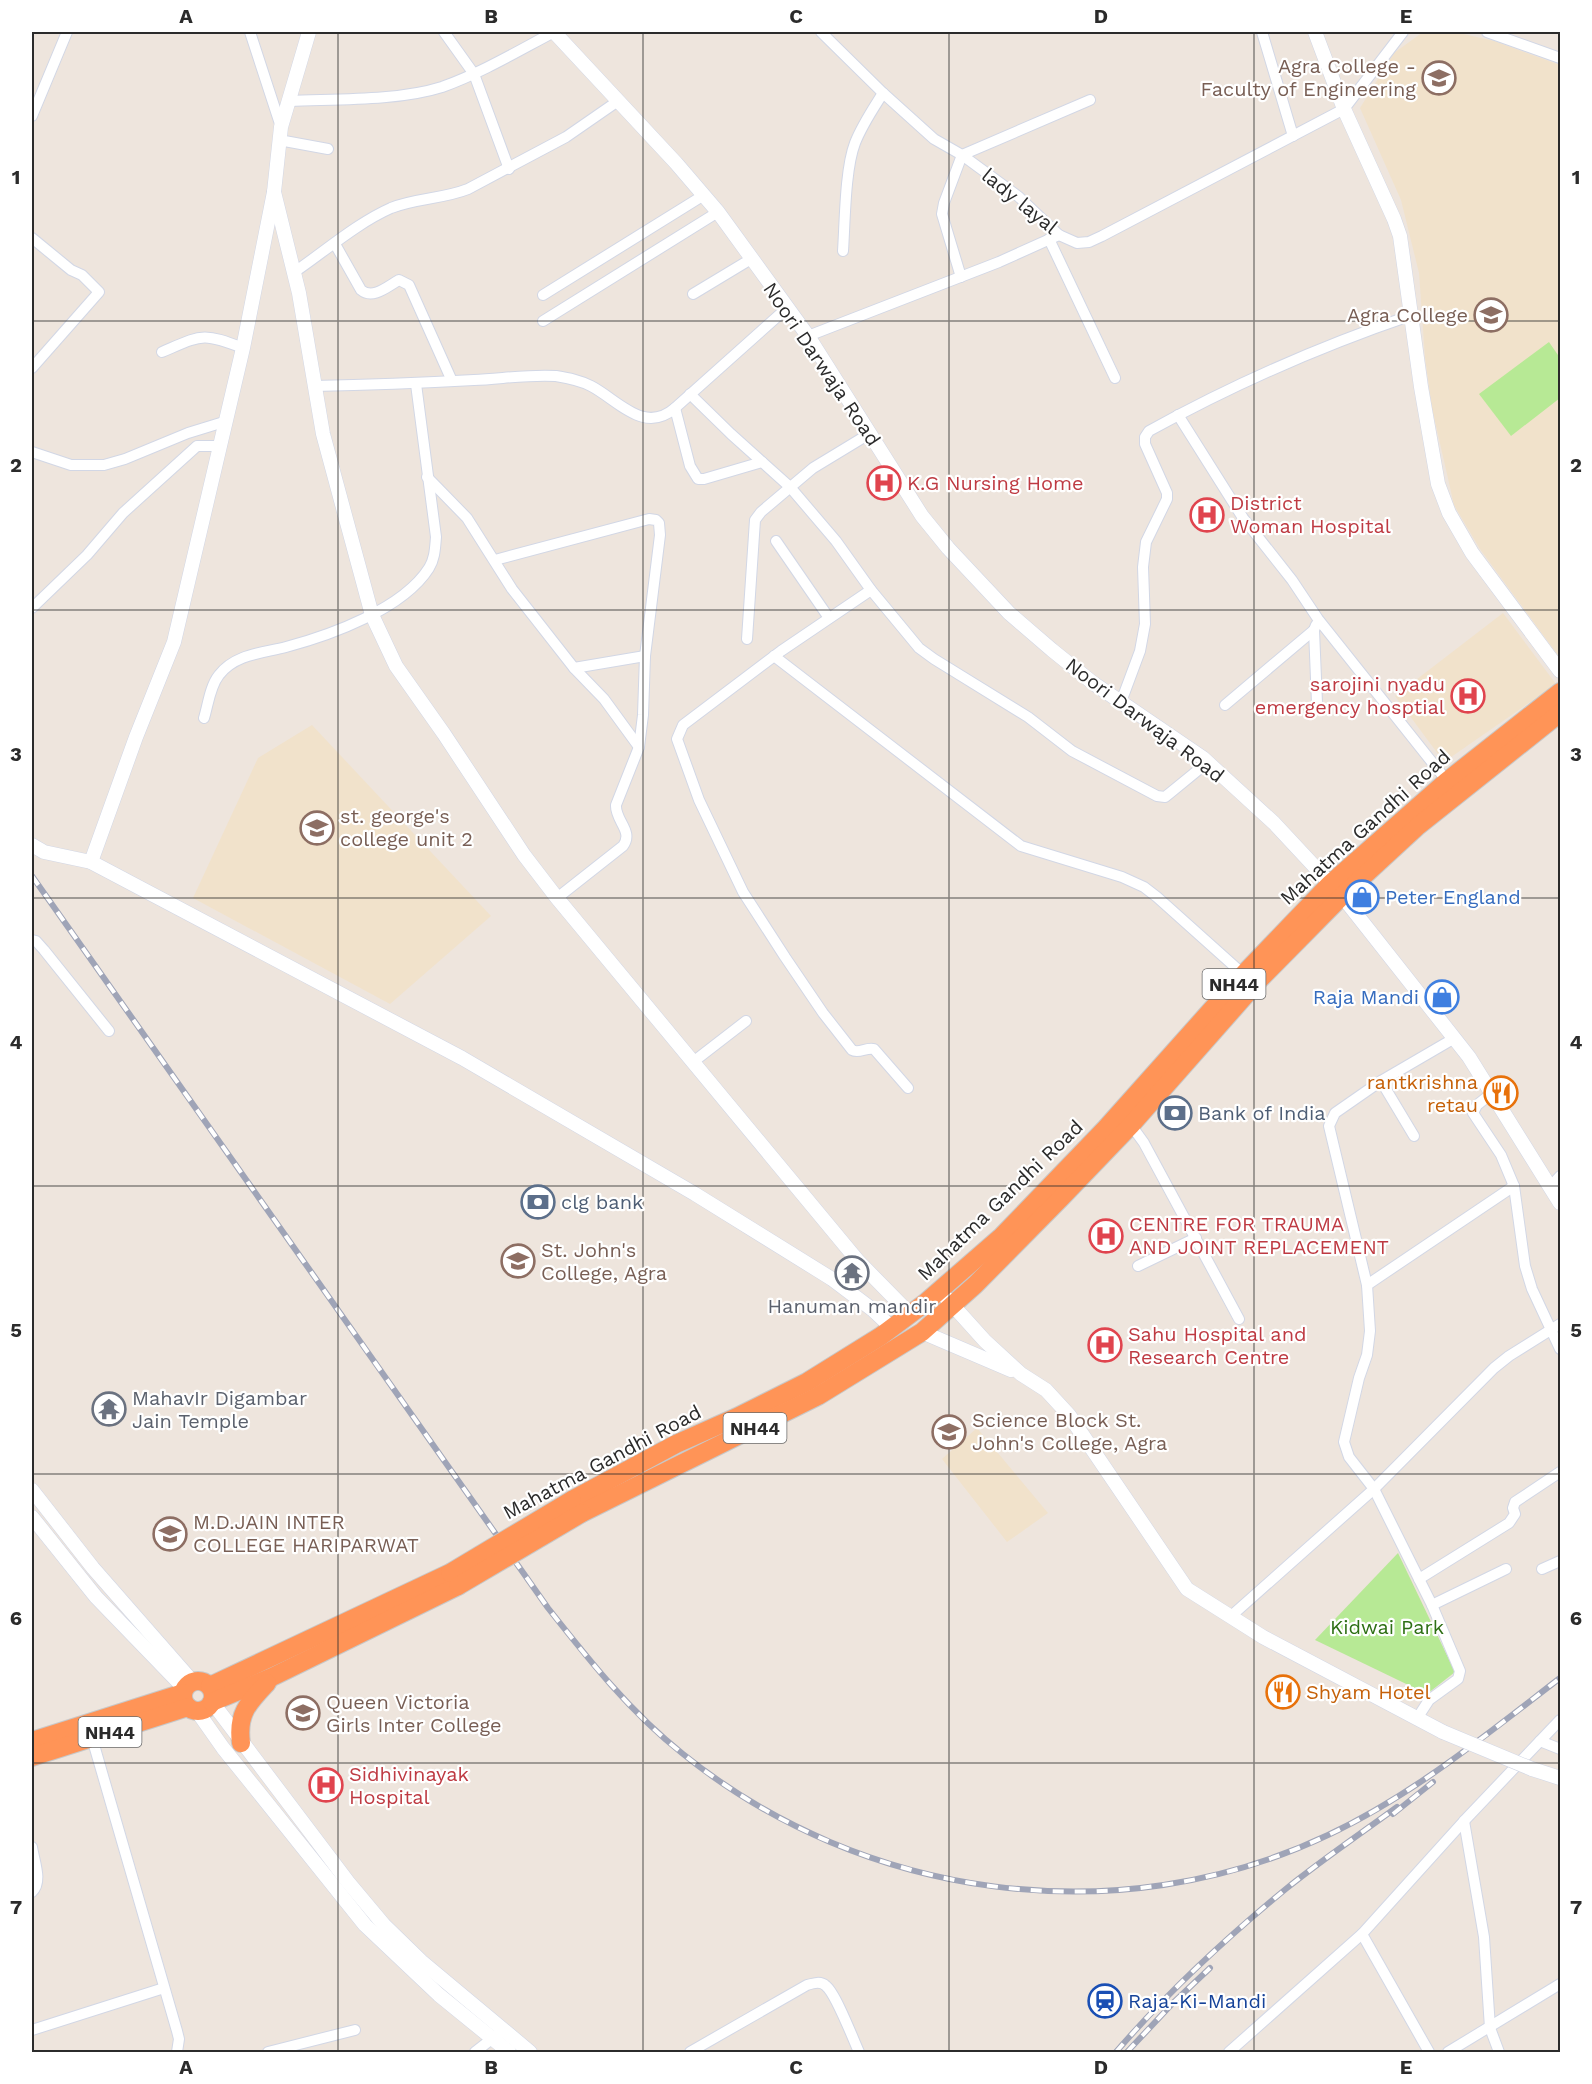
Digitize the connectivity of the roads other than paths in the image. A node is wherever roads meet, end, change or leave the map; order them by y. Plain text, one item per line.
1 (67, 32) edge
2 (249, 32) edge
3 (309, 32) edge
4 (444, 32) edge
5 (554, 32) edge
6 (821, 32) edge
7 (1262, 32) edge
8 (1315, 32) edge
9 (1403, 32) edge
10 (1487, 32) edge
11 (1560, 58) edge
12 (474, 74) junction
13 (883, 93) junction
14 (1090, 100) dead end
15 (290, 101) junction
16 (618, 101) junction
17 (1344, 109) junction
18 (32, 116) edge
19 (280, 133) junction
20 (1293, 136) junction
21 (328, 149) dead end
22 (962, 155) junction
23 (509, 169) junction
24 (274, 192) junction
25 (704, 195) junction
26 (718, 212) junction
27 (1054, 237) junction
28 (32, 238) edge
29 (335, 244) junction
30 (843, 251) dead end
31 (751, 259) junction
32 (293, 273) junction
33 (961, 277) junction
34 (693, 294) dead end
35 (543, 295) dead end
36 (788, 307) junction
37 (1412, 315) junction
38 (543, 321) dead end
39 (808, 336) junction
40 (243, 348) junction
41 (162, 352) dead end
42 (32, 368) edge
43 (1115, 378) dead end
44 (452, 381) junction
45 (416, 384) junction
46 (314, 386) junction
47 (690, 394) junction
48 (675, 408) junction
49 (1178, 416) junction
50 (227, 421) junction
51 (869, 434) junction
52 (221, 446) junction
53 (32, 452) edge
54 (762, 462) junction
55 (427, 477) junction
56 (790, 487) junction
57 (777, 540) dead end
58 (495, 560) junction
59 (871, 590) junction
60 (32, 608) edge
61 (372, 615) junction
62 (829, 618) junction
63 (1316, 624) junction
64 (747, 639) dead end
65 (645, 656) junction
66 (774, 656) junction
67 (574, 668) junction
68 (1560, 671) edge
69 (1560, 692) edge
70 (1121, 702) junction
71 (1317, 704) dead end
72 (1225, 705) dead end
73 (1560, 714) edge
74 (204, 718) dead end
75 (639, 747) junction
76 (1208, 762) junction
77 (1447, 781) junction
78 (32, 845) edge
79 (91, 862) junction
80 (1336, 890) junction
81 (557, 898) junction
82 (32, 940) edge
83 (1243, 974) junction
84 (746, 1021) dead end
85 (109, 1031) dead end
86 (1454, 1039) junction
87 (693, 1062) junction
88 (1381, 1081) junction
89 (908, 1088) dead end
90 (1491, 1094) junction
91 (1131, 1125) junction
92 (1414, 1136) dead end
93 (1560, 1176) edge
94 (1514, 1186) junction
95 (1550, 1187) junction
96 (1560, 1203) edge
97 (1196, 1238) junction
98 (1138, 1266) dead end
99 (874, 1277) junction
100 (1367, 1285) junction
101 (939, 1290) junction
102 (857, 1299) junction
103 (952, 1305) junction
104 (911, 1315) junction
105 (1239, 1318) dead end
106 (1560, 1324) edge
107 (891, 1328) junction
108 (1550, 1330) junction
109 (921, 1332) junction
110 (1560, 1349) edge
111 (1021, 1374) junction
112 (1560, 1472) edge
113 (1374, 1489) junction
114 (32, 1490) edge
115 (577, 1506) junction
116 (32, 1517) edge
117 (1560, 1561) edge
118 (1506, 1569) dead end
119 (1542, 1569) dead end
120 (454, 1579) junction
121 (1419, 1579) junction
122 (1432, 1605) junction
123 (1230, 1617) junction
124 (272, 1677) junction
125 (195, 1696) junction
126 (1418, 1718) junction
127 (1560, 1720) edge
128 (92, 1738) junction
129 (32, 1741) edge
130 (1540, 1741) junction
131 (242, 1743) junction
132 (1560, 1749) edge
133 (32, 1757) edge
134 (1560, 1778) edge
135 (1464, 1821) junction
136 (32, 1847) edge
137 (332, 1874) junction
138 (32, 1892) edge
139 (1362, 1934) junction
140 (1560, 1984) edge
141 (164, 1988) junction
142 (1490, 2028) junction
143 (32, 2030) edge
144 (355, 2031) dead end
145 (498, 2035) junction
146 (177, 2052) edge
147 (268, 2052) edge
148 (475, 2052) edge
149 (508, 2052) edge
150 (530, 2052) edge
151 (690, 2052) edge
152 (859, 2052) edge
153 (1229, 2052) edge
154 (1429, 2052) edge
155 (1448, 2052) edge
156 (1499, 2052) edge

1 - 18 street
2 - 19 street
3 - 15 street
4 - 12 street
5 - 12 street
5 - 16 street, Noori Darwaja Road
6 - 13 street, lady layal
7 - 20 street
8 - 17 street
9 - 17 street
10 - 11 street
12 - 15 street
12 - 23 street
13 - 22 street, lady layal
13 - 30 street
14 - 22 street
15 - 19 street
16 - 23 street
16 - 25 street, Noori Darwaja Road
17 - 20 street, lady layal
17 - 37 street
19 - 21 street
19 - 24 street
20 - 27 street, lady layal
22 - 27 street, lady layal
22 - 33 street
23 - 29 street
24 - 32 street
24 - 40 street
25 - 26 street, Noori Darwaja Road
25 - 35 street
26 - 31 street, Noori Darwaja Road
26 - 38 street
27 - 33 street
27 - 43 street
28 - 42 street
29 - 32 street
29 - 44 street
31 - 34 street
31 - 36 street, Noori Darwaja Road
32 - 46 street
33 - 39 street
36 - 39 street, Noori Darwaja Road
36 - 47 street
37 - 49 street
37 - 68 street
39 - 51 street, Noori Darwaja Road
40 - 41 street
40 - 50 street
44 - 45 street
44 - 48 street
45 - 46 street
45 - 55 street
46 - 61 street
47 - 48 street
47 - 54 street
48 - 54 street
49 - 63 street
49 - 70 street
50 - 52 street
50 - 53 street
51 - 56 street
51 - 70 street, Noori Darwaja Road
52 - 60 street
52 - 79 street
54 - 56 street
55 - 58 street
55 - 61 street
56 - 59 street
56 - 64 street
57 - 62 street
58 - 65 street
58 - 67 street
59 - 62 street
59 - 76 street
61 - 74 street
61 - 81 street
62 - 66 street
63 - 71 street
63 - 72 street
63 - 77 street
65 - 67 street
65 - 75 street
66 - 83 street
66 - 89 street
67 - 75 street
69 - 77 highway, Mahatma Gandhi Road / NH44
70 - 76 street, Noori Darwaja Road
73 - 80 highway, Mahatma Gandhi Road / NH44
75 - 81 street
76 - 80 street, Noori Darwaja Road
77 - 80 highway, Mahatma Gandhi Road / NH44
78 - 79 street
79 - 102 street
80 - 83 highway, Mahatma Gandhi Road / NH44
80 - 86 street, Noori Darwaja Road
80 - 91 highway, Mahatma Gandhi Road / NH44
81 - 87 street
82 - 85 street
83 - 101 highway, Mahatma Gandhi Road / NH44
84 - 87 street
86 - 88 street
86 - 90 street, Noori Darwaja Road
87 - 99 street
88 - 92 street
88 - 100 street
90 - 94 street
90 - 95 street, Noori Darwaja Road
91 - 97 street
91 - 103 highway, Mahatma Gandhi Road / NH44
93 - 95 street
94 - 100 street
94 - 108 street
95 - 96 street, Noori Darwaja Road
97 - 98 street
97 - 105 street
99 - 102 street
99 - 104 street
100 - 113 street
101 - 103 street
101 - 104 highway, Mahatma Gandhi Road / NH44
102 - 107 street
103 - 109 highway, Mahatma Gandhi Road / NH44
103 - 111 street
104 - 107 highway, Mahatma Gandhi Road / NH44
106 - 108 street
107 - 115 highway, Mahatma Gandhi Road / NH44
108 - 110 street
108 - 113 street
109 - 111 street
109 - 115 highway, Mahatma Gandhi Road / NH44
111 - 123 street
112 - 121 street
113 - 121 street
113 - 123 street
114 - 125 street
115 - 120 highway, Mahatma Gandhi Road / NH44, bridge
116 - 125 street
117 - 119 street
118 - 122 street
120 - 124 highway, Mahatma Gandhi Road / NH44
120 - 125 highway, Mahatma Gandhi Road / NH44
121 - 122 street
122 - 126 street
123 - 126 street
124 - 125 highway, Mahatma Gandhi Road / NH44
124 - 131 highway
125 - 128 highway, Mahatma Gandhi Road / NH44
125 - 129 highway, Mahatma Gandhi Road / NH44
125 - 131 street
125 - 137 street
126 - 134 street, bridge
127 - 130 street
128 - 133 highway, Mahatma Gandhi Road / NH44
128 - 141 street
130 - 132 street
130 - 135 street
131 - 137 street
135 - 139 street
135 - 142 street
136 - 138 street
137 - 145 street
139 - 153 street
139 - 154 street
140 - 142 street
141 - 143 street
141 - 146 street
142 - 155 street
142 - 156 street
144 - 147 street
145 - 148 street
145 - 149 street
145 - 150 street
151 - 152 street

